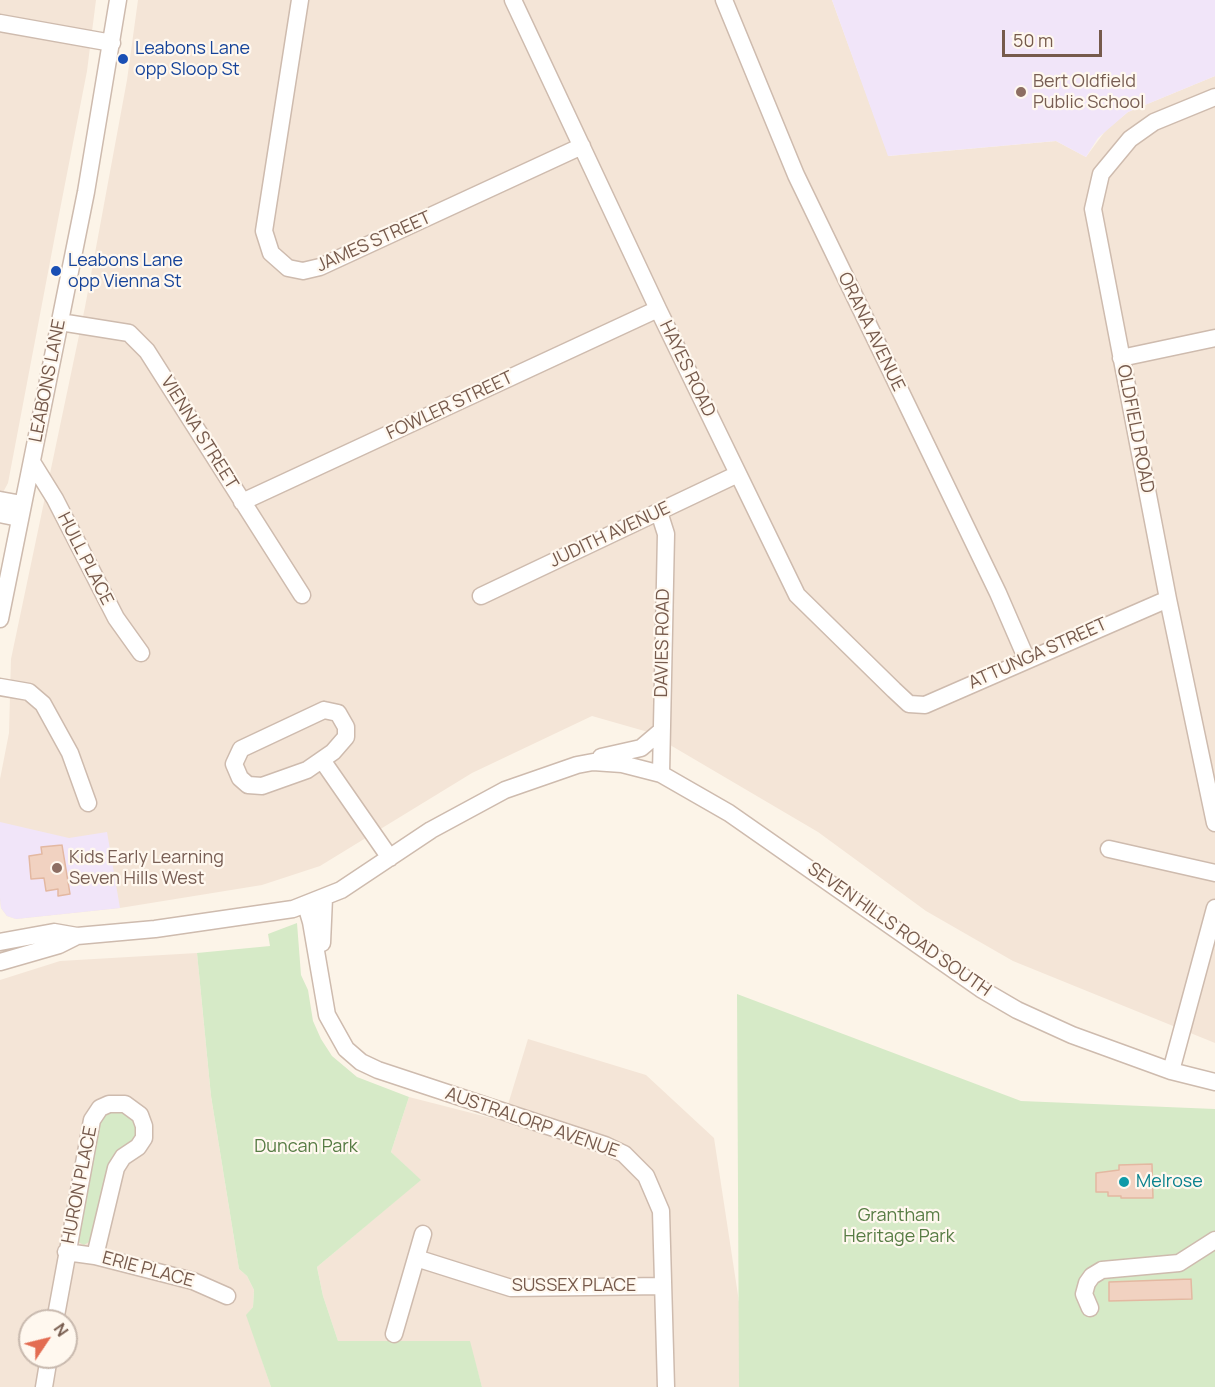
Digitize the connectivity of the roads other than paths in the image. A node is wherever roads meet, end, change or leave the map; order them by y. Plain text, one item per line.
1 (118, 0) edge
2 (300, 0) edge
3 (513, 0) edge
4 (724, 0) edge
5 (0, 23) edge
6 (112, 43) junction
7 (1215, 97) edge
8 (582, 146) junction
9 (658, 309) junction
10 (60, 321) junction
11 (1215, 338) edge
12 (1121, 358) junction
13 (32, 462) junction
14 (738, 474) junction
15 (0, 500) edge
16 (242, 502) junction
17 (21, 511) junction
18 (659, 512) junction
19 (0, 514) edge
20 (302, 595) dead end
21 (481, 596) dead end
22 (1168, 599) junction
23 (0, 619) edge
24 (141, 653) dead end
25 (1027, 660) junction
26 (0, 687) edge
27 (909, 704) joint
28 (661, 731) junction
29 (322, 760) junction
30 (593, 762) junction
31 (661, 774) junction
32 (88, 803) dead end
33 (1215, 823) edge
34 (1109, 849) dead end
35 (390, 858) junction
36 (1215, 873) edge
37 (324, 898) junction
38 (306, 904) junction
39 (1215, 908) edge
40 (77, 936) junction
41 (0, 942) edge
42 (0, 962) edge
43 (321, 986) junction
44 (1171, 1071) junction
45 (1215, 1082) edge
46 (423, 1234) dead end
47 (1215, 1240) edge
48 (66, 1252) junction
49 (95, 1256) junction
50 (416, 1258) junction
51 (663, 1286) junction
52 (227, 1296) dead end
53 (1090, 1308) dead end
54 (57, 1309) edge
55 (394, 1334) dead end
56 (47, 1369) edge
57 (44, 1387) edge
58 (666, 1387) edge

1 - 6 street, LEABONS LANE
2 - 8 street, JAMES STREET
3 - 8 street, HAYES ROAD
4 - 25 street, ORANA AVENUE
5 - 6 street
6 - 10 street, LEABONS LANE
7 - 12 street, OLDFIELD ROAD
8 - 9 street, HAYES ROAD
9 - 14 street, HAYES ROAD
9 - 16 street, FOWLER STREET
10 - 13 street, LEABONS LANE
10 - 16 street, VIENNA STREET
11 - 12 street
12 - 22 street, OLDFIELD ROAD
13 - 17 street, LEABONS LANE
13 - 24 street, HULL PLACE
14 - 18 street, JUDITH AVENUE
14 - 27 street, HAYES ROAD
15 - 17 street
16 - 20 street, VIENNA STREET
17 - 19 street
17 - 23 street, LEABONS LANE
18 - 21 street, JUDITH AVENUE
18 - 28 street, DAVIES ROAD
22 - 25 street, ATTUNGA STREET
22 - 33 street, OLDFIELD ROAD
25 - 27 street, ATTUNGA STREET
26 - 32 street
28 - 30 street, SEVEN HILLS ROAD SOUTH
28 - 31 street, DAVIES ROAD
29 - 29 street
29 - 35 street
30 - 31 street, SEVEN HILLS ROAD SOUTH
30 - 35 street, SEVEN HILLS ROAD SOUTH
31 - 44 street, SEVEN HILLS ROAD SOUTH
34 - 36 street
35 - 37 street, SEVEN HILLS ROAD SOUTH
37 - 38 street, SEVEN HILLS ROAD SOUTH
37 - 43 street, AUSTRALORP AVENUE
38 - 40 street, SEVEN HILLS ROAD SOUTH
38 - 43 street, AUSTRALORP AVENUE
39 - 44 street
40 - 41 street, SEVEN HILLS ROAD SOUTH
40 - 42 street, SEVEN HILLS ROAD SOUTH
43 - 51 street, AUSTRALORP AVENUE
44 - 45 street, SEVEN HILLS ROAD SOUTH
46 - 50 street
47 - 53 street
48 - 49 street, ERIE PLACE
48 - 49 street, HURON PLACE
48 - 54 street, HURON PLACE
49 - 52 street, ERIE PLACE
50 - 51 street, SUSSEX PLACE
50 - 55 street
51 - 58 street, AUSTRALORP AVENUE
56 - 57 street

